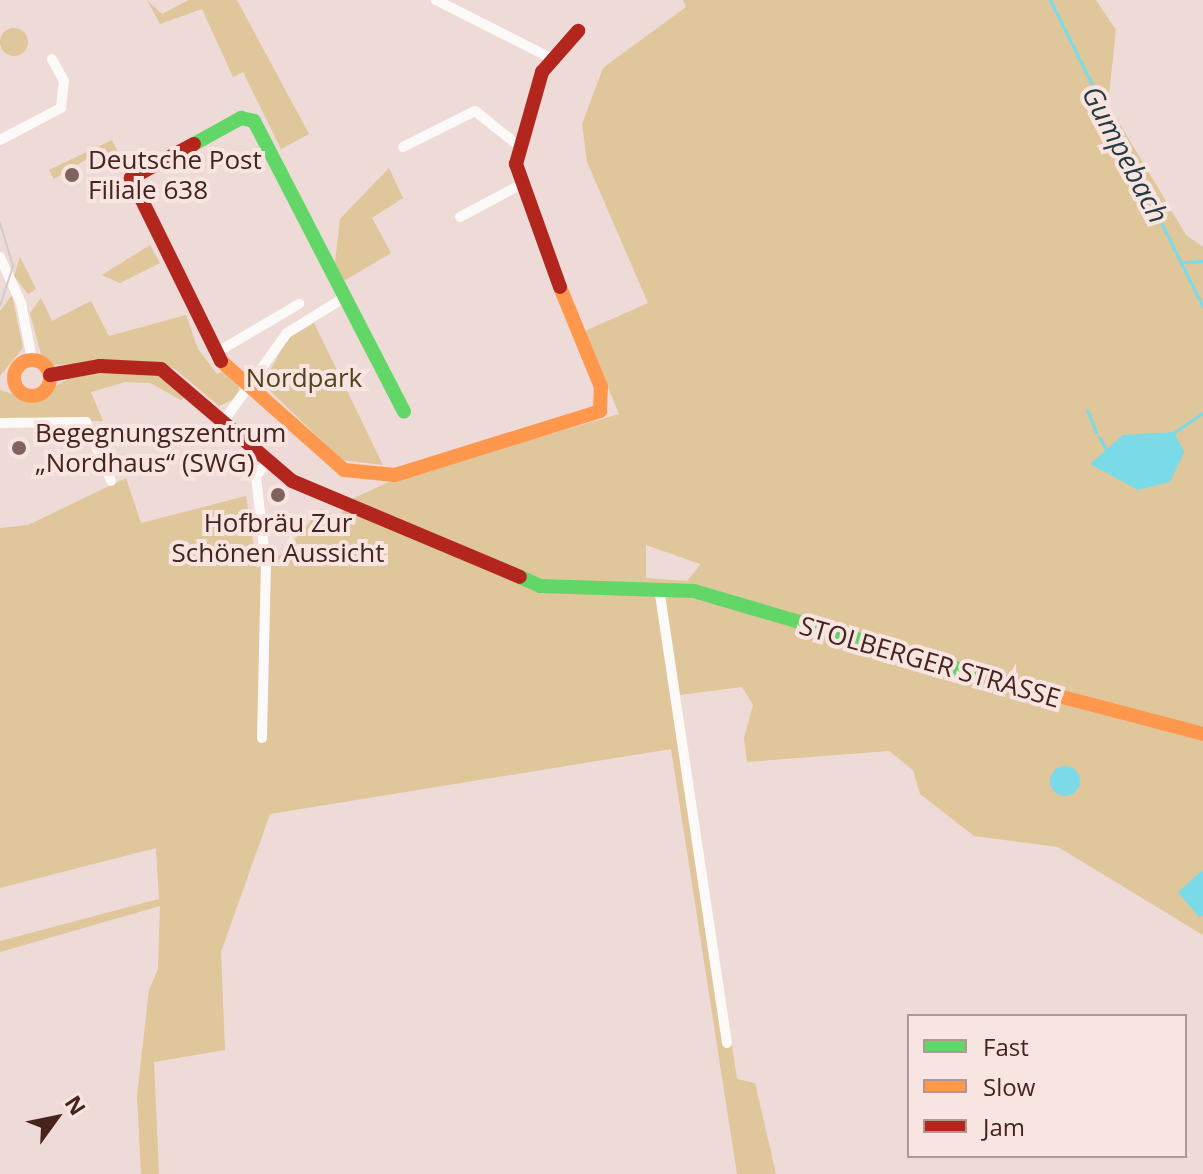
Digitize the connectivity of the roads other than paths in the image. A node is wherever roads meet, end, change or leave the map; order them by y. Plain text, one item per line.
1 (436, 0) edge
2 (454, 3) edge
3 (578, 31) dead end
4 (551, 58) junction
5 (52, 59) dead end
6 (0, 140) edge
7 (519, 146) junction
8 (403, 147) dead end
9 (518, 186) junction
10 (460, 217) dead end
11 (0, 257) edge
12 (345, 297) junction
13 (299, 304) dead end
14 (214, 354) junction
15 (32, 359) junction
16 (50, 375) junction
17 (7, 383) edge
18 (253, 388) junction
19 (404, 412) dead end
20 (225, 419) junction
21 (0, 423) edge
22 (268, 461) junction
23 (111, 481) dead end
24 (659, 588) junction
25 (1203, 734) edge
26 (262, 738) dead end
27 (727, 1043) dead end

1 - 2 street
2 - 4 street
3 - 4 street
4 - 7 street
5 - 6 street
7 - 8 street
7 - 9 street
9 - 10 street
9 - 18 street
11 - 15 street
12 - 14 street
12 - 18 street
12 - 19 street
13 - 14 street
14 - 18 street
15 - 16 street
15 - 17 street
16 - 17 street
16 - 20 street, STOLBERGER STRASSE
18 - 20 street
20 - 22 street, STOLBERGER STRASSE
21 - 23 street
22 - 24 street, STOLBERGER STRASSE
22 - 26 street
24 - 25 street, STOLBERGER STRASSE
24 - 27 street

